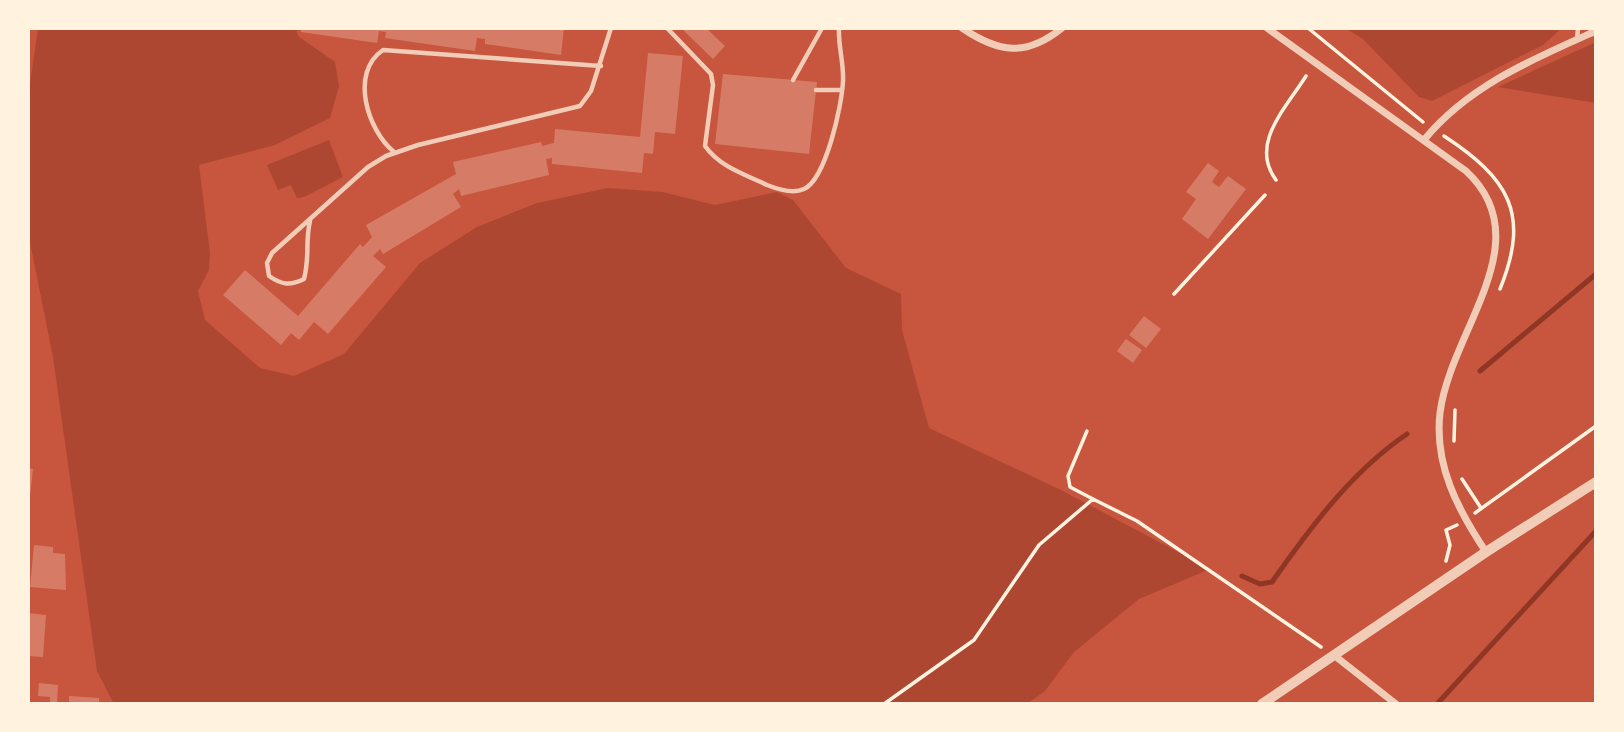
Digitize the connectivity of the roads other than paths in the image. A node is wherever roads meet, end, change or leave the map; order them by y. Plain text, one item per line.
1 (611, 28) edge
2 (822, 28) edge
3 (839, 28) edge
4 (962, 28) edge
5 (1062, 28) edge
6 (1267, 28) edge
7 (1578, 28) edge
8 (669, 29) edge
9 (1596, 31) edge
10 (1577, 39) junction
11 (601, 66) junction
12 (793, 80) dead end
13 (816, 90) dead end
14 (841, 90) junction
15 (1424, 140) junction
16 (395, 153) junction
17 (310, 221) junction
18 (1596, 482) edge
19 (1486, 552) junction
20 (1335, 656) junction
21 (1262, 704) edge
22 (1396, 704) edge

1 - 11 lane
2 - 12 lane
3 - 14 lane
4 - 5 street
6 - 15 street
7 - 10 lane
8 - 14 lane
9 - 10 street
10 - 15 street
11 - 16 lane
11 - 16 lane
13 - 14 lane
15 - 19 street
16 - 17 lane
17 - 17 lane
18 - 19 street
19 - 20 street
20 - 21 street
20 - 22 street

